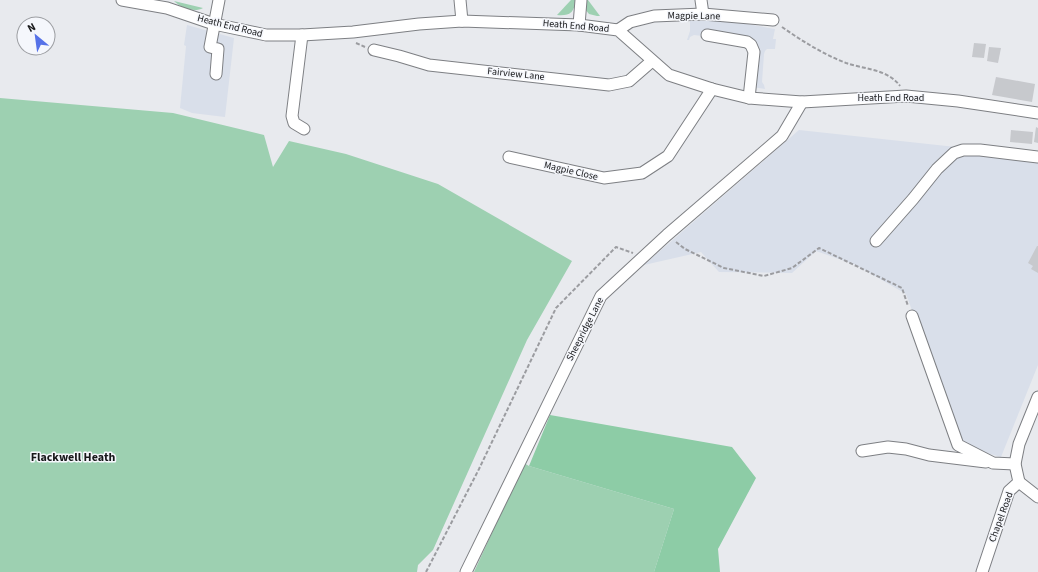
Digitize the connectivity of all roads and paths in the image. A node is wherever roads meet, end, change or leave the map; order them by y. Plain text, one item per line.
1 (122, 0) edge
2 (219, 0) edge
3 (460, 0) edge
4 (581, 0) edge
5 (701, 0) edge
6 (703, 14) junction
7 (772, 20) joint
8 (462, 21) junction
9 (214, 24) junction
10 (579, 25) junction
11 (618, 30) junction
12 (302, 35) junction
13 (707, 35) dead end
14 (374, 50) dead end
15 (652, 61) junction
16 (216, 74) dead end
17 (898, 83) dead end
18 (712, 89) junction
19 (749, 98) junction
20 (802, 102) junction
21 (1038, 113) edge
22 (304, 129) dead end
23 (509, 157) dead end
24 (1038, 157) edge
25 (667, 235) junction
26 (876, 241) dead end
27 (643, 257) junction
28 (912, 316) joint
29 (1038, 397) edge
30 (862, 451) dead end
31 (993, 463) junction
32 (1015, 464) junction
33 (1018, 482) junction
34 (1038, 497) edge
35 (426, 572) edge
36 (466, 572) edge
37 (982, 572) edge

1 - 9 street, Heath End Road
2 - 9 street
3 - 8 street
4 - 10 street
5 - 6 street
6 - 7 street, Magpie Lane
6 - 11 street, Magpie Lane
7 - 17 path
8 - 10 street, Heath End Road
8 - 12 street, Heath End Road
9 - 12 street, Heath End Road
9 - 16 street
10 - 11 street, Heath End Road
11 - 15 street, Heath End Road
12 - 22 street
13 - 19 street
14 - 15 street, Fairview Lane
15 - 18 street, Heath End Road
18 - 19 street, Heath End Road
18 - 23 street, Magpie Close
19 - 20 street, Heath End Road
20 - 21 street, Heath End Road
20 - 25 street, Sheepridge Lane
24 - 26 street
25 - 27 street, Sheepridge Lane
25 - 28 path
27 - 35 path
27 - 36 street, Sheepridge Lane
28 - 31 street
29 - 32 street, Chapel Road
30 - 31 street
31 - 32 street
32 - 33 street, Chapel Road
33 - 34 street
33 - 37 street, Chapel Road

